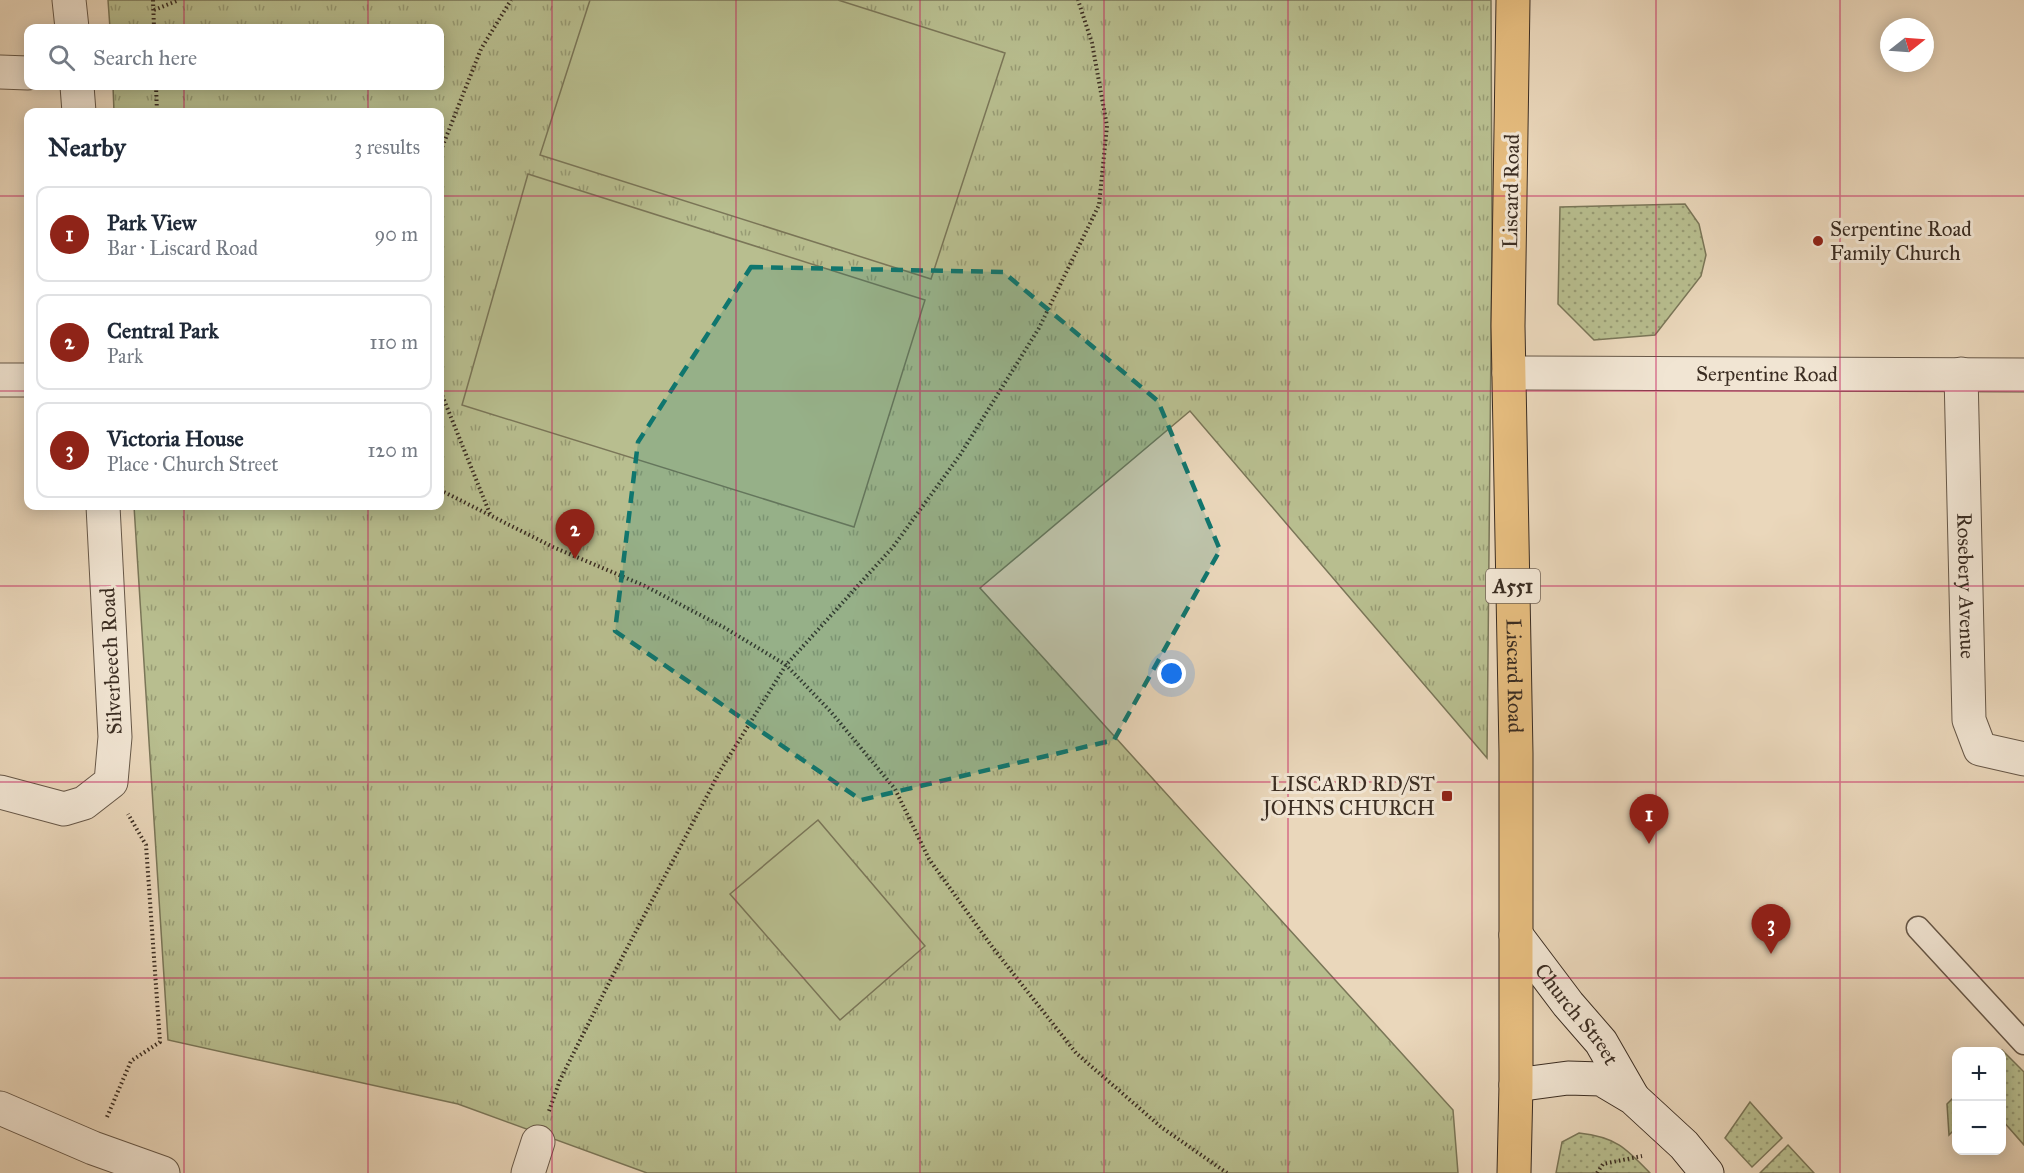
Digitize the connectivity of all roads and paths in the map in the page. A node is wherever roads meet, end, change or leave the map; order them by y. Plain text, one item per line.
1 (69, 0) edge
2 (153, 0) edge
3 (179, 0) edge
4 (511, 0) edge
5 (1078, 0) edge
6 (1514, 0) edge
7 (154, 10) junction
8 (72, 24) edge
9 (154, 24) edge
10 (0, 72) edge
11 (24, 73) edge
12 (77, 90) edge
13 (156, 90) edge
14 (79, 108) edge
15 (158, 108) edge
16 (444, 142) edge
17 (1509, 373) junction
18 (1961, 374) junction
19 (2024, 375) edge
20 (0, 380) edge
21 (24, 380) edge
22 (444, 400) edge
23 (444, 492) edge
24 (103, 510) edge
25 (490, 514) junction
26 (786, 665) junction
27 (2024, 759) edge
28 (111, 783) junction
29 (0, 792) edge
30 (1918, 928) dead end
31 (1516, 935) junction
32 (2024, 1043) edge
33 (1516, 1085) junction
34 (1633, 1098) junction
35 (0, 1108) edge
36 (538, 1142) joint
37 (1684, 1145) junction
38 (93, 1148) junction
39 (163, 1173) edge
40 (528, 1173) edge
41 (1227, 1173) edge
42 (1514, 1173) edge
43 (1597, 1173) edge
44 (1707, 1173) edge

1 - 8 street
2 - 7 path
3 - 7 path
4 - 16 path
5 - 26 path
6 - 17 main road, Liscard Road / A551
7 - 9 path
10 - 11 street
12 - 14 street
13 - 15 path
17 - 18 street, Serpentine Road
17 - 31 main road, Liscard Road / A551
18 - 19 street, Serpentine Road
18 - 27 street, Rosebery Avenue
20 - 21 street
22 - 25 path
23 - 25 path
24 - 28 street, Silverbeech Road
25 - 26 path
26 - 36 path
26 - 41 path
28 - 29 street
28 - 38 path
30 - 32 lane
31 - 33 main road, Liscard Road / A551
31 - 34 street, Church Street
33 - 34 street, Church Street
33 - 42 main road, Liscard Road / A551
34 - 37 street, Church Street
35 - 38 street
36 - 40 street
37 - 43 path
37 - 44 street, Church Street
38 - 39 street

